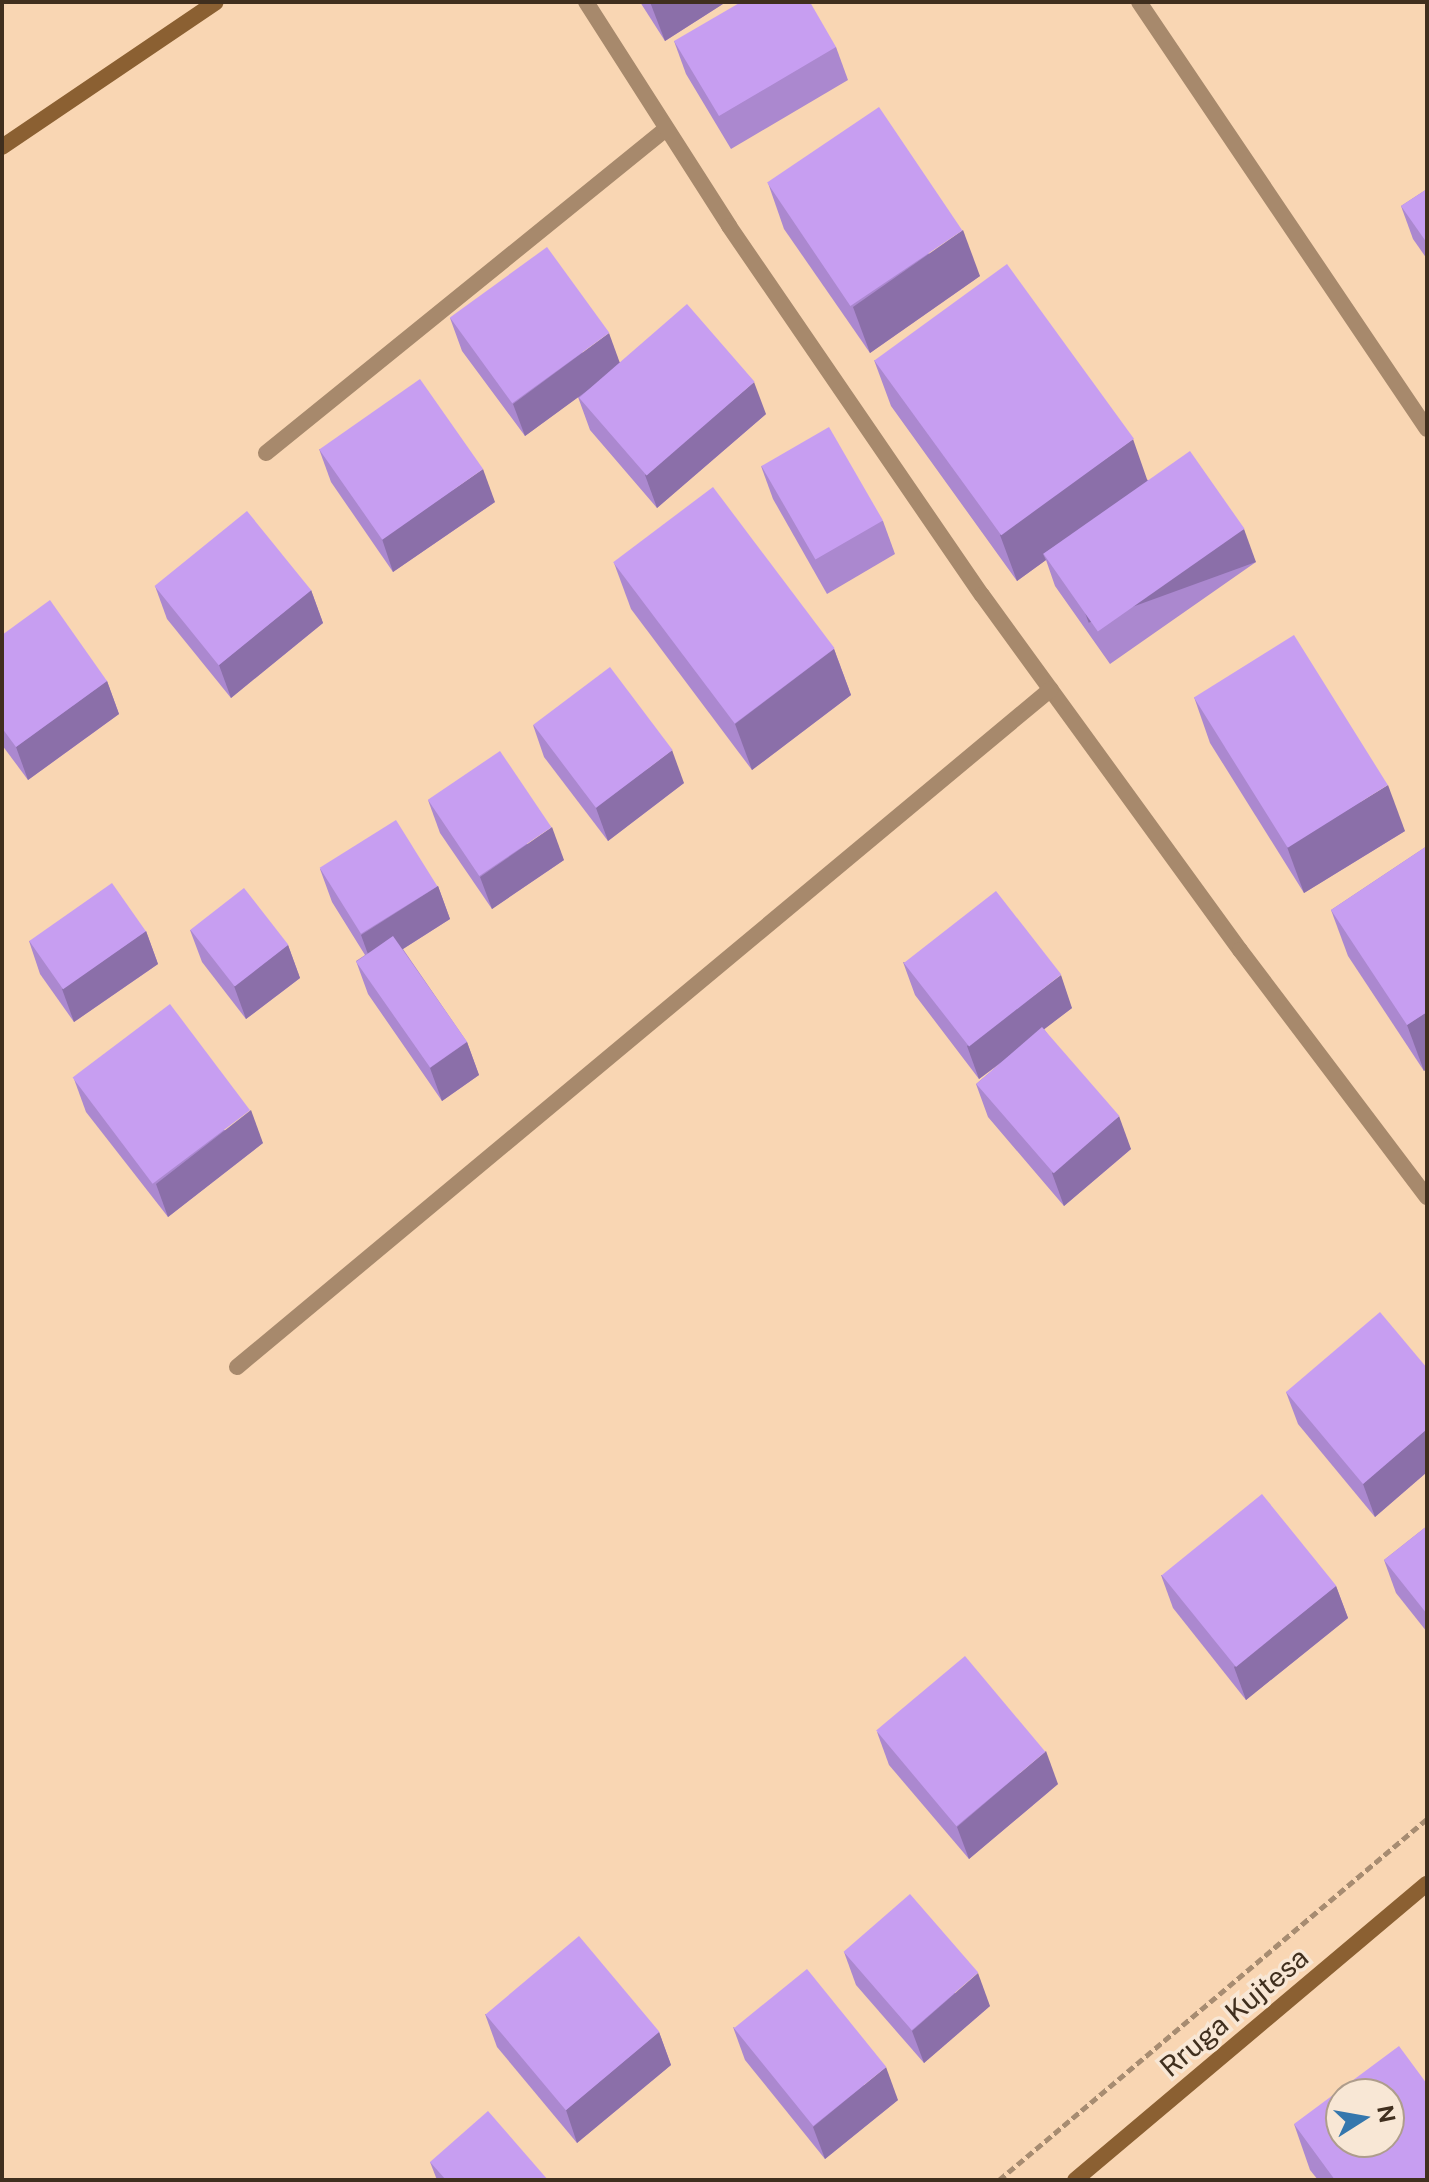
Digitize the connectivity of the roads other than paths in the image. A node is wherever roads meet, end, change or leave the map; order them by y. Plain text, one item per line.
1 (216, 2) edge
2 (586, 2) edge
3 (1139, 2) edge
4 (666, 129) junction
5 (2, 147) edge
6 (1427, 429) edge
7 (266, 453) dead end
8 (1051, 689) junction
9 (1427, 1197) edge
10 (237, 1367) dead end
11 (1427, 1884) edge
12 (1075, 2180) edge

1 - 5 street
2 - 4 street
3 - 6 street
4 - 7 street
4 - 8 street
8 - 9 street
8 - 10 street
11 - 12 street, Rruga Kujtesa

